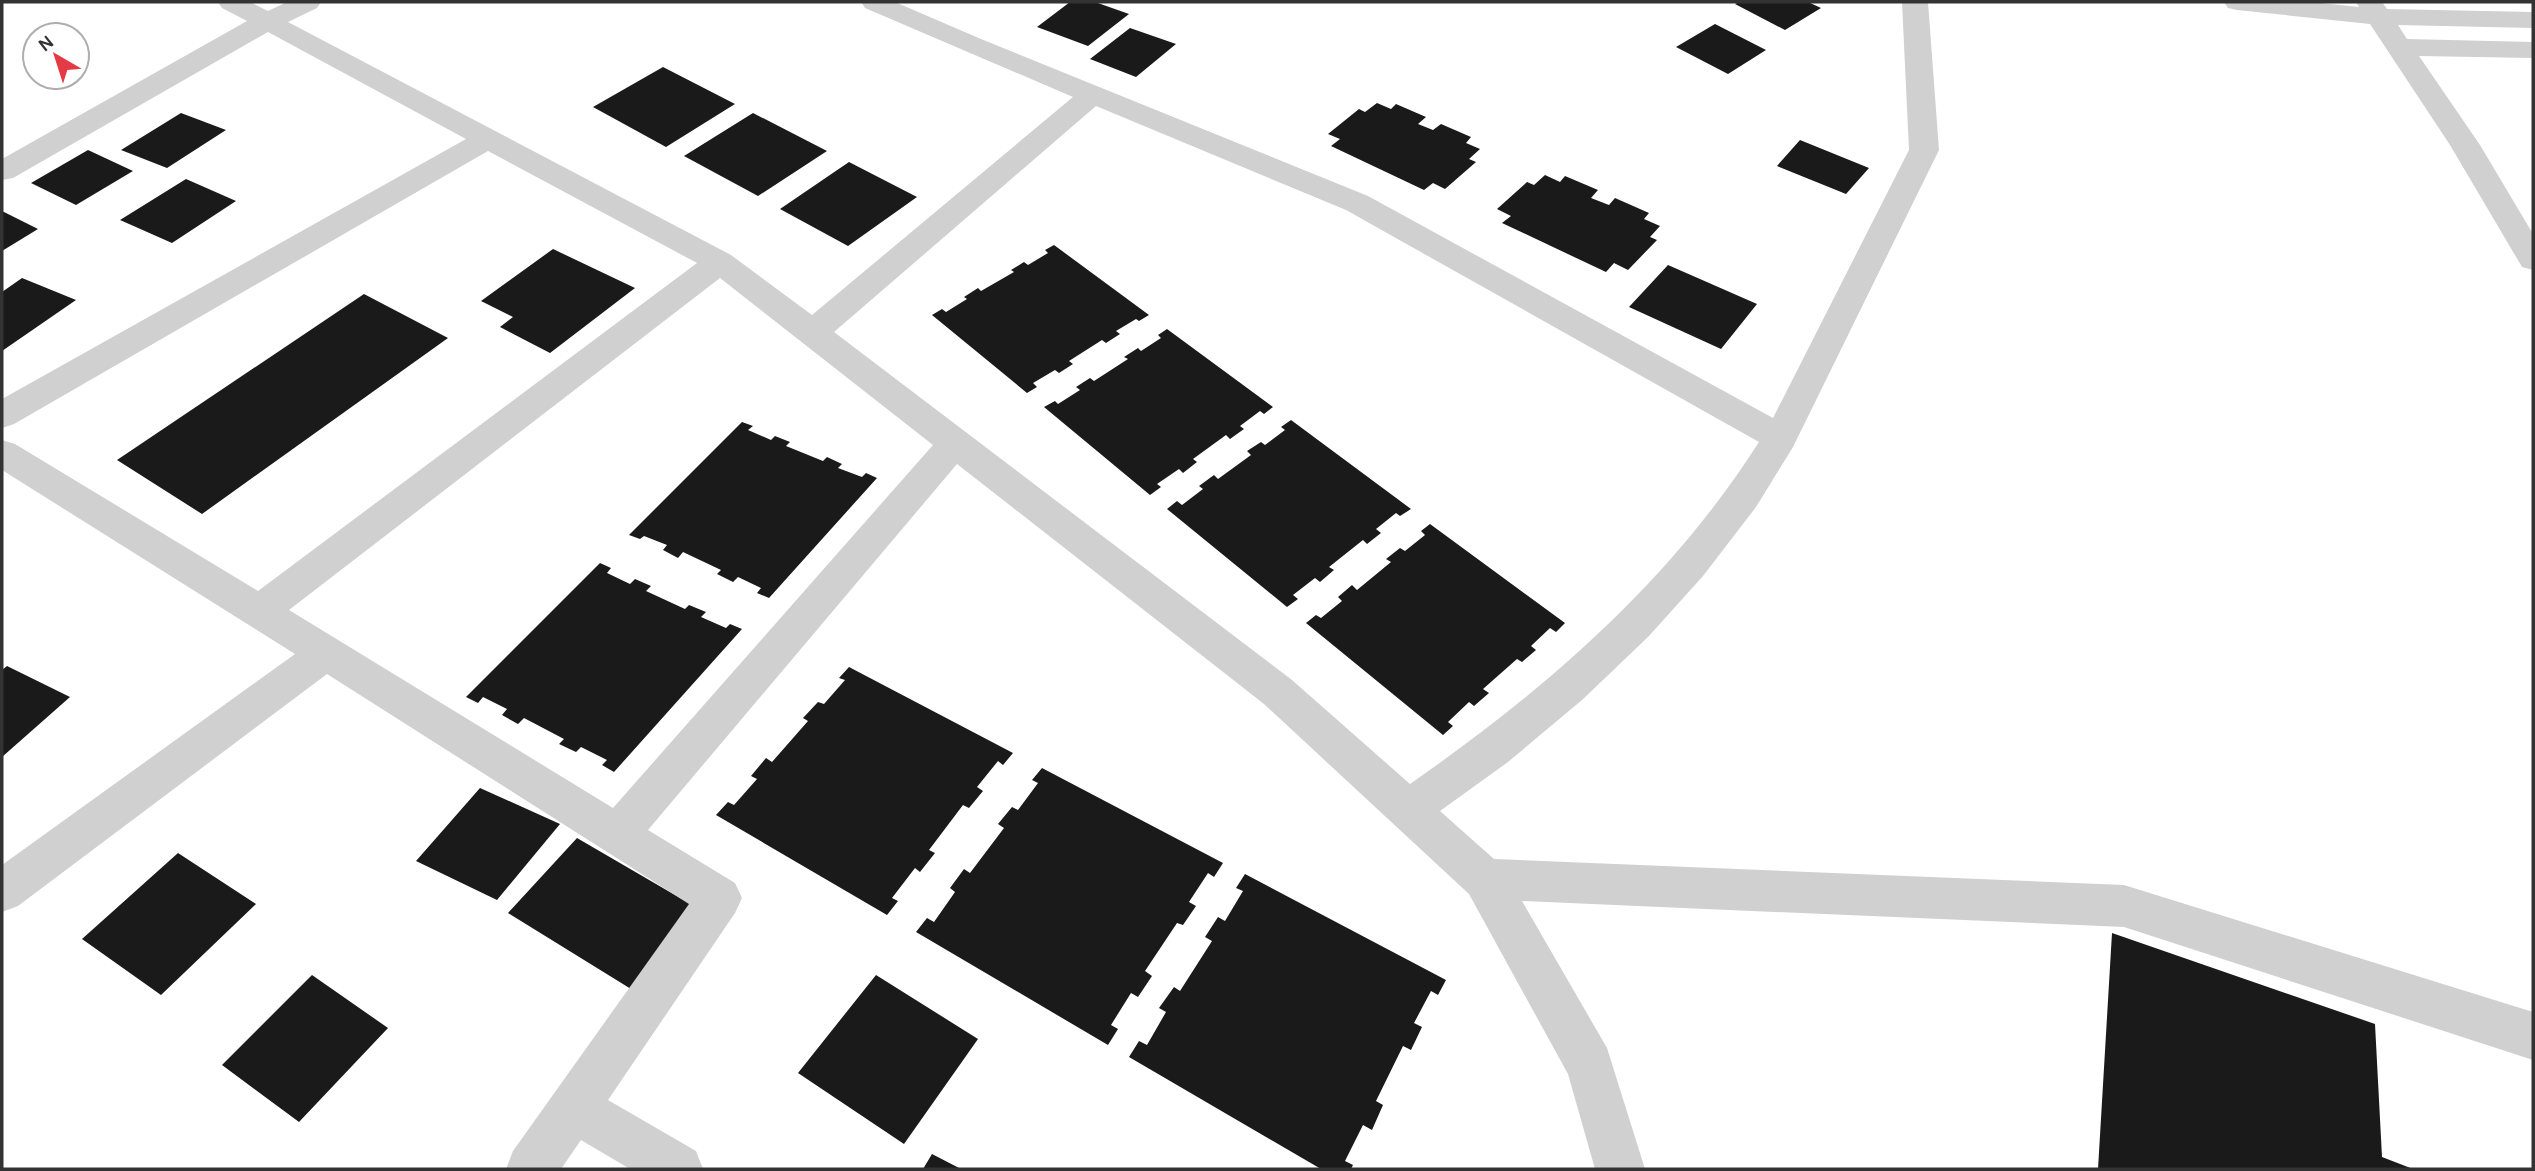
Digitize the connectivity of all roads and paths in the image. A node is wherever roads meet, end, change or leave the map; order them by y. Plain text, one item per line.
1 (231, 2) edge
2 (308, 2) edge
3 (874, 2) edge
4 (1915, 2) edge
5 (2237, 2) edge
6 (2375, 9) edge
7 (2533, 20) edge
8 (266, 22) junction
9 (2401, 47) junction
10 (2533, 50) edge
11 (1092, 94) junction
12 (487, 139) junction
13 (2, 171) edge
14 (2533, 260) edge
15 (720, 262) junction
16 (812, 333) junction
17 (2, 415) edge
18 (1780, 438) junction
19 (955, 443) junction
20 (2, 453) edge
21 (259, 611) junction
22 (326, 653) junction
23 (1408, 809) junction
24 (617, 835) junction
25 (1485, 879) junction
26 (2, 891) edge
27 (2533, 1036) edge
28 (573, 1108) junction
29 (531, 1169) edge
30 (678, 1169) edge
31 (1620, 1169) edge

1 - 8 street
2 - 8 street
3 - 11 street
4 - 18 street
5 - 6 street
6 - 7 street
6 - 9 street
8 - 12 street
8 - 13 street
9 - 10 street
9 - 14 street
11 - 16 street
11 - 18 street
12 - 15 street
12 - 17 street
15 - 16 street
15 - 21 street
16 - 19 street
18 - 23 street
19 - 23 street
19 - 24 street
20 - 21 street
21 - 22 street
22 - 24 street
22 - 26 street
23 - 25 street
24 - 28 street
25 - 27 street
25 - 31 street
28 - 29 street
28 - 30 street

